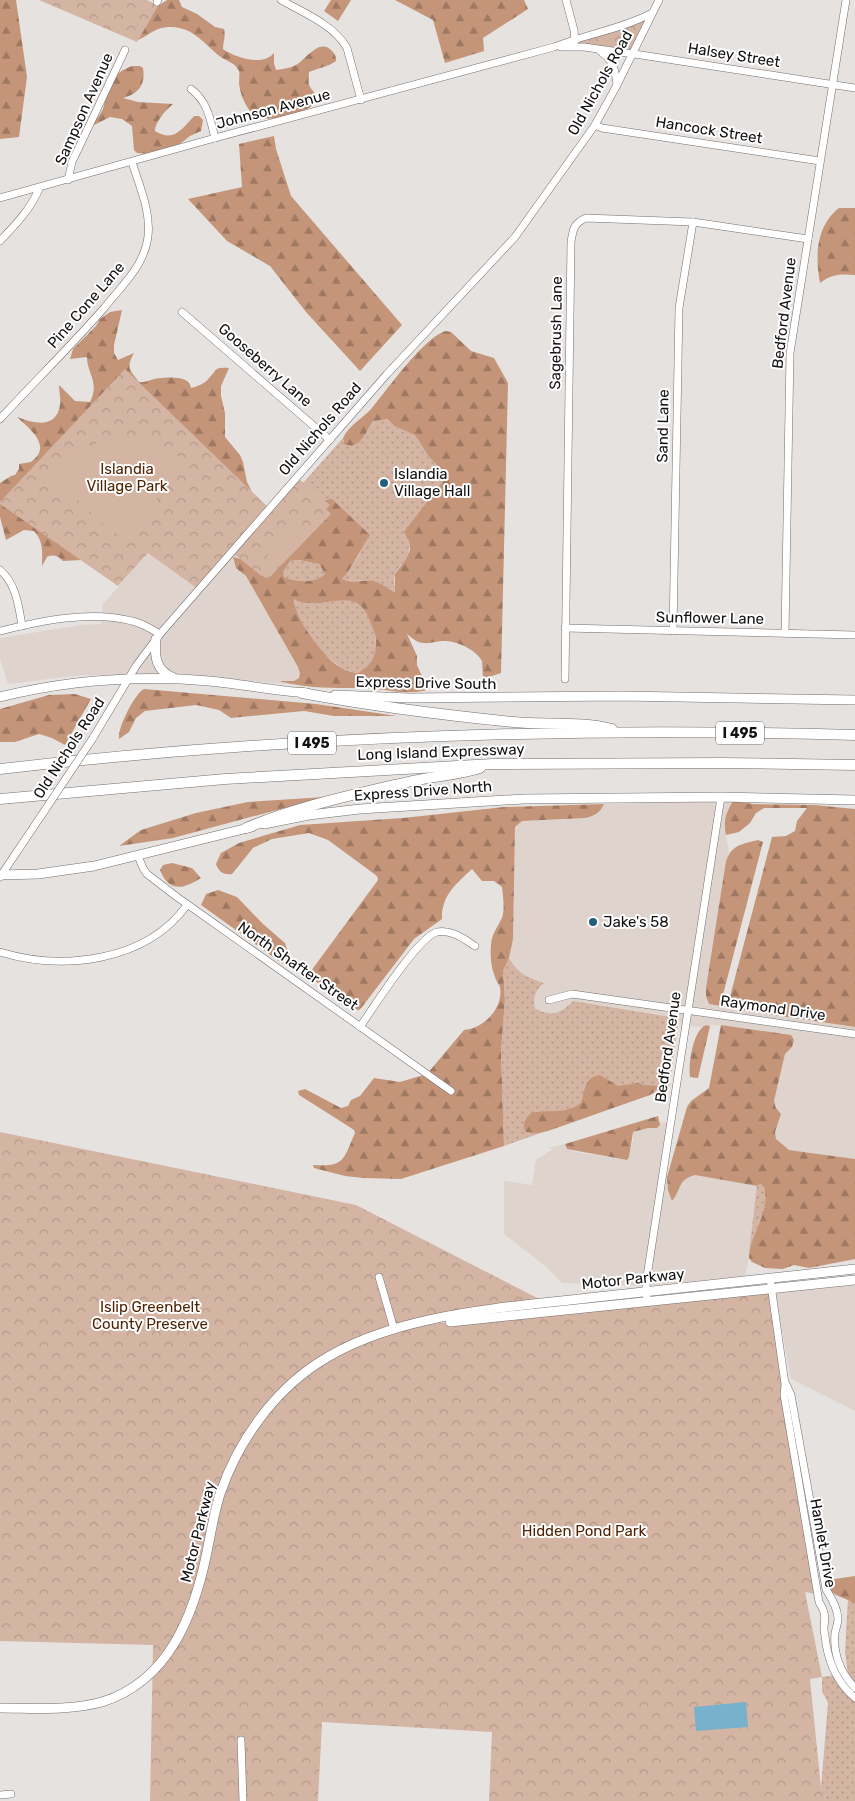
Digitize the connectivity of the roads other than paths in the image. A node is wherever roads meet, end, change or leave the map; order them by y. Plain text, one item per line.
1 (281, 0) edge
2 (566, 0) edge
3 (659, 0) edge
4 (846, 0) edge
5 (653, 13) junction
6 (575, 42) junction
7 (598, 49) junction
8 (125, 50) dead end
9 (632, 54) junction
10 (832, 84) junction
11 (617, 85) junction
12 (855, 88) edge
13 (191, 89) dead end
14 (361, 100) junction
15 (595, 125) junction
16 (215, 138) junction
17 (820, 161) junction
18 (132, 162) junction
19 (68, 180) junction
20 (39, 189) junction
21 (0, 198) edge
22 (693, 222) junction
23 (808, 239) junction
24 (0, 241) edge
25 (182, 312) dead end
26 (0, 419) edge
27 (330, 440) junction
28 (0, 570) edge
29 (22, 626) junction
30 (565, 628) junction
31 (0, 631) edge
32 (673, 631) junction
33 (785, 633) junction
34 (855, 635) edge
35 (158, 637) junction
36 (129, 678) junction
37 (565, 679) dead end
38 (177, 680) junction
39 (302, 693) junction
40 (0, 697) edge
41 (855, 700) edge
42 (625, 733) junction
43 (855, 735) edge
44 (492, 764) junction
45 (855, 765) edge
46 (0, 769) edge
47 (721, 797) junction
48 (0, 799) edge
49 (855, 800) edge
50 (246, 828) junction
51 (138, 856) junction
52 (0, 876) edge
53 (187, 904) junction
54 (475, 946) dead end
55 (0, 952) edge
56 (549, 1000) dead end
57 (688, 1010) junction
58 (360, 1027) junction
59 (855, 1034) edge
60 (451, 1091) dead end
61 (855, 1269) edge
62 (379, 1277) dead end
63 (770, 1278) junction
64 (855, 1280) edge
65 (771, 1289) junction
66 (646, 1292) junction
67 (647, 1302) junction
68 (415, 1324) junction
69 (394, 1329) junction
70 (786, 1384) junction
71 (832, 1600) junction
72 (819, 1602) junction
73 (824, 1629) junction
74 (836, 1629) junction
75 (855, 1688) edge
76 (855, 1698) edge
77 (0, 1708) edge
78 (241, 1740) dead end
79 (10, 1794) dead end
80 (0, 1795) edge
81 (243, 1801) edge

1 - 14 street
2 - 6 street
3 - 5 street, Old Nichols Road
4 - 10 street, Bedford Avenue
5 - 6 street, Johnson Avenue
5 - 9 street, Old Nichols Road
6 - 7 street
6 - 14 street, Johnson Avenue
7 - 9 street
7 - 11 street
8 - 19 street, Sampson Avenue
9 - 10 street, Halsey Street
9 - 11 street, Old Nichols Road
10 - 12 street, Halsey Street
10 - 17 street, Bedford Avenue
11 - 15 street, Old Nichols Road
13 - 16 street
14 - 16 street, Johnson Avenue
15 - 17 street, Hancock Street
15 - 27 street, Old Nichols Road
16 - 18 street, Johnson Avenue
17 - 23 street, Bedford Avenue
18 - 19 street, Johnson Avenue
18 - 26 street, Pine Cone Lane
19 - 20 street, Johnson Avenue
20 - 21 street, Johnson Avenue
20 - 24 street
22 - 23 street, Sagebrush Lane
22 - 30 street, Sagebrush Lane
22 - 32 street, Sand Lane
23 - 33 street, Bedford Avenue
25 - 27 street, Gooseberry Lane
27 - 35 street, Old Nichols Road
28 - 29 street
29 - 31 street
29 - 35 street
30 - 32 street, Sunflower Lane
30 - 37 street, Sagebrush Lane
32 - 33 street, Sunflower Lane
33 - 34 street, Sunflower Lane
35 - 36 street, Old Nichols Road
35 - 38 main road
36 - 38 main road, Express Drive South
36 - 40 main road, Express Drive South
36 - 52 street, Old Nichols Road, bridge
38 - 39 main road, Express Drive South
39 - 41 main road, Express Drive South
39 - 42 highway
42 - 43 highway, Long Island Expressway / I 495
42 - 46 highway, Long Island Expressway / I 495
44 - 45 highway, Long Island Expressway / I 495
44 - 48 highway, Long Island Expressway / I 495
44 - 50 highway
47 - 49 main road, Express Drive North
47 - 50 main road, Express Drive North
47 - 57 street, Bedford Avenue
50 - 51 main road, Express Drive North
51 - 52 main road, Express Drive North
51 - 53 street, North Shafter Street
53 - 55 street
53 - 58 street, North Shafter Street
54 - 58 street
56 - 57 street, Raymond Drive
57 - 59 street, Raymond Drive
57 - 66 street, Bedford Avenue
58 - 60 street, North Shafter Street
61 - 63 main road, Motor Parkway
62 - 69 street
63 - 65 street, Hamlet Drive
63 - 66 main road, Motor Parkway
64 - 65 main road, Motor Parkway
65 - 67 main road, Motor Parkway
65 - 70 street, Hamlet Drive
66 - 67 street, Bedford Avenue
66 - 68 main road, Motor Parkway
67 - 68 main road, Motor Parkway
68 - 69 main road, Motor Parkway
69 - 77 main road, Motor Parkway
70 - 71 street, Hamlet Drive
70 - 72 street, Hamlet Drive
71 - 72 street
71 - 74 street, Hamlet Drive
72 - 73 street, Hamlet Drive
73 - 74 street
73 - 76 street, Hamlet Drive
74 - 75 street, Hamlet Drive
78 - 81 street
79 - 80 street

